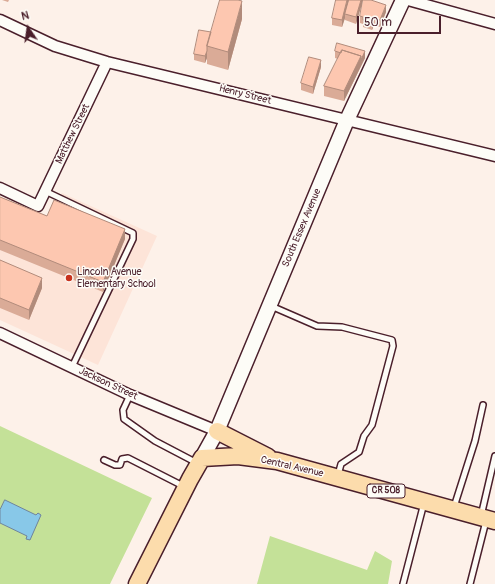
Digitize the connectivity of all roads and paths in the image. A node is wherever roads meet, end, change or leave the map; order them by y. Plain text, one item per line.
1 (403, 0) edge
2 (408, 0) edge
3 (0, 20) edge
4 (495, 24) edge
5 (107, 62) junction
6 (347, 120) junction
7 (495, 156) edge
8 (0, 188) edge
9 (45, 191) junction
10 (270, 305) junction
11 (0, 334) edge
12 (72, 367) junction
13 (130, 394) junction
14 (483, 405) dead end
15 (217, 431) junction
16 (495, 456) edge
17 (104, 460) dead end
18 (200, 460) junction
19 (277, 461) junction
20 (336, 478) junction
21 (185, 487) junction
22 (424, 502) junction
23 (453, 510) junction
24 (487, 519) edge
25 (137, 584) edge
26 (403, 584) edge
27 (470, 584) edge

1 - 6 main road, South Essex Avenue
2 - 4 street
3 - 5 street, Henry Street
5 - 6 street, Henry Street
5 - 9 street, Matthew Street
6 - 7 street, Henry Street
6 - 10 main road, South Essex Avenue
8 - 9 street, Matthew Street
9 - 12 lane
10 - 15 main road, South Essex Avenue
10 - 20 lane
11 - 12 street, Jackson Street
12 - 13 street, Jackson Street
13 - 15 street, Jackson Street
13 - 18 lane
14 - 23 lane
15 - 18 main road, South Essex Avenue
15 - 19 main road
16 - 24 lane
17 - 21 lane
18 - 19 main road, Central Avenue / CR 508
18 - 21 main road
19 - 20 main road, Central Avenue / CR 508
20 - 22 main road, Central Avenue / CR 508
21 - 25 main road
22 - 23 main road, Central Avenue / CR 508
22 - 26 lane
23 - 24 main road, Central Avenue / CR 508
24 - 27 lane

